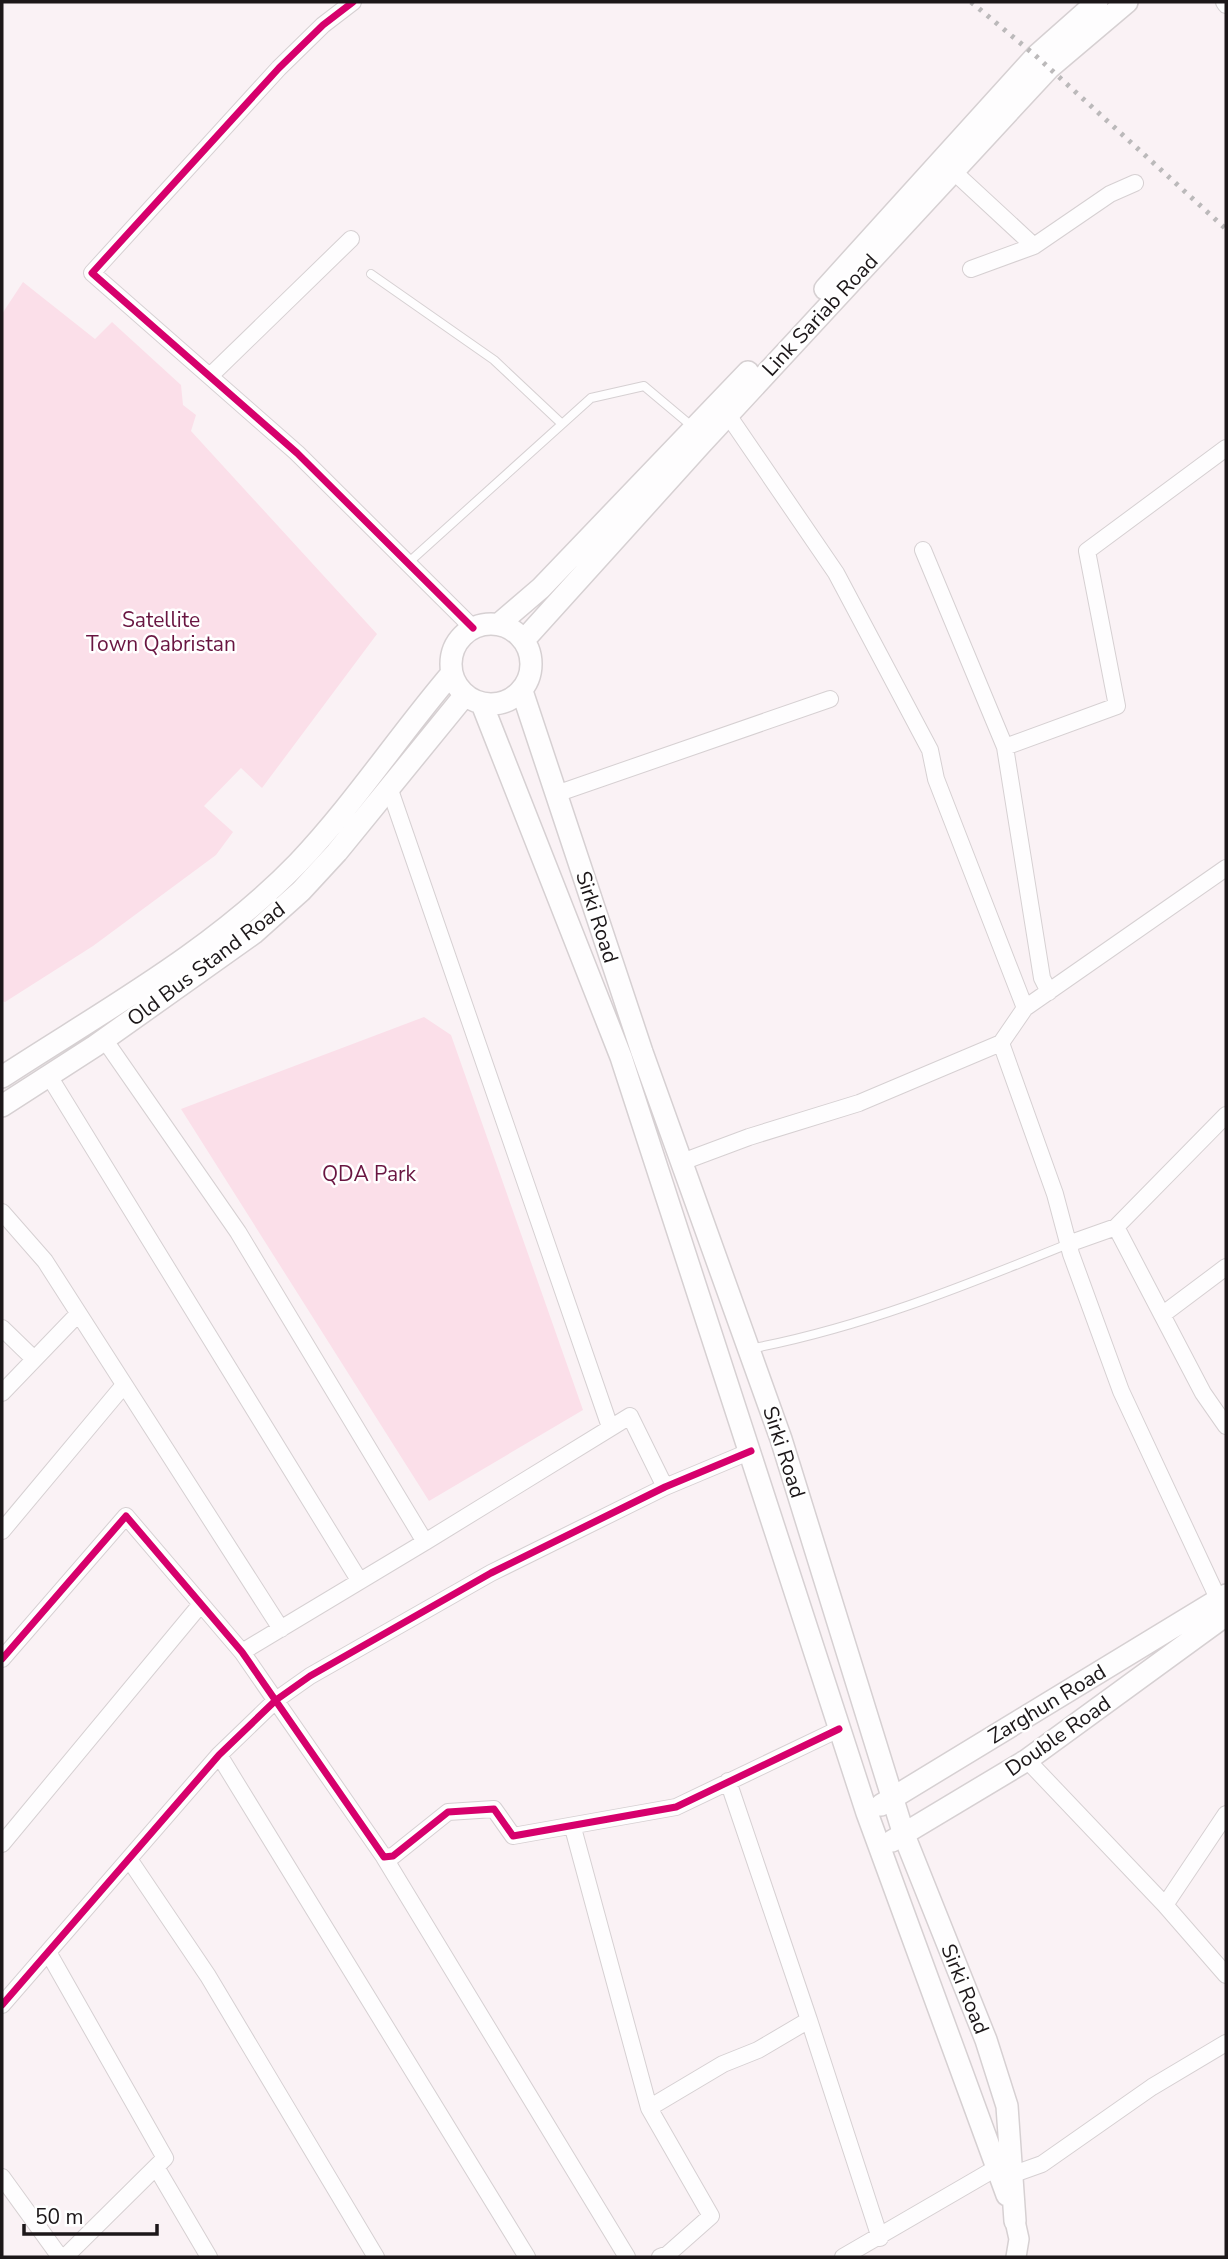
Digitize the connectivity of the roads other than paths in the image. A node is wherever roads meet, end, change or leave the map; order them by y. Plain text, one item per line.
1 (353, 2) edge
2 (1097, 2) edge
3 (1127, 2) edge
4 (953, 171) junction
5 (1135, 183) dead end
6 (351, 239) dead end
7 (1034, 246) junction
8 (971, 269) dead end
9 (371, 274) dead end
10 (210, 376) junction
11 (728, 415) junction
12 (562, 424) junction
13 (694, 428) junction
14 (1226, 448) edge
15 (923, 550) dead end
16 (408, 563) junction
17 (499, 624) junction
18 (473, 628) junction
19 (524, 640) junction
20 (452, 673) junction
21 (522, 691) junction
22 (831, 699) dead end
23 (473, 700) junction
24 (1004, 747) junction
25 (389, 787) junction
26 (556, 794) junction
27 (1226, 868) edge
28 (1049, 992) junction
29 (1025, 1008) junction
30 (104, 1040) junction
31 (1001, 1043) junction
32 (48, 1076) junction
33 (2, 1077) edge
34 (2, 1106) edge
35 (1226, 1115) edge
36 (682, 1162) junction
37 (2, 1212) edge
38 (1116, 1227) junction
39 (1068, 1244) junction
40 (1226, 1267) edge
41 (78, 1314) junction
42 (1162, 1315) junction
43 (2, 1328) edge
44 (749, 1349) junction
45 (34, 1359) junction
46 (124, 1385) junction
47 (2, 1393) edge
48 (1226, 1426) edge
49 (610, 1427) junction
50 (751, 1451) junction
51 (665, 1487) junction
52 (2, 1531) edge
53 (425, 1542) junction
54 (359, 1580) junction
55 (201, 1604) junction
56 (1224, 1606) edge
57 (281, 1629) junction
58 (243, 1652) junction
59 (2, 1659) edge
60 (276, 1700) junction
61 (839, 1729) junction
62 (219, 1755) junction
63 (1027, 1760) junction
64 (728, 1781) junction
65 (893, 1798) junction
66 (867, 1813) junction
67 (1226, 1814) edge
68 (572, 1828) junction
69 (904, 1835) junction
70 (2, 1844) edge
71 (882, 1846) junction
72 (384, 1857) junction
73 (129, 1858) junction
74 (1165, 1905) junction
75 (48, 1952) junction
76 (1226, 1975) edge
77 (2, 2005) edge
78 (809, 2020) junction
79 (1226, 2043) edge
80 (649, 2108) junction
81 (156, 2167) junction
82 (1006, 2171) junction
83 (2, 2177) edge
84 (1014, 2221) joint
85 (880, 2238) junction
86 (60, 2257) edge
87 (65, 2257) edge
88 (209, 2257) edge
89 (376, 2257) edge
90 (527, 2257) edge
91 (626, 2257) edge
92 (660, 2257) edge
93 (843, 2257) edge
94 (1016, 2257) edge

1 - 10 street
2 - 13 main road, Link Sariab Road
3 - 4 main road, Link Sariab Road
4 - 7 street
4 - 11 main road, Link Sariab Road
5 - 7 street
6 - 10 street
7 - 8 street
9 - 12 lane
10 - 16 street
11 - 19 main road, Link Sariab Road
11 - 29 street
12 - 13 lane
12 - 16 lane
13 - 17 main road, Link Sariab Road
14 - 24 street
15 - 24 street
16 - 18 street
17 - 18 main road
17 - 19 main road
18 - 20 main road
19 - 21 main road
20 - 23 main road
20 - 33 main road, Old Bus Stand Road
21 - 23 main road
21 - 26 main road, Sirki Road
22 - 26 street
23 - 25 main road, Old Bus Stand Road
23 - 50 main road, Sirki Road
24 - 28 street
25 - 30 main road, Old Bus Stand Road
25 - 49 street
26 - 36 main road, Sirki Road
27 - 28 street
28 - 29 street
29 - 31 street
30 - 32 main road, Old Bus Stand Road
30 - 53 street
31 - 36 street
31 - 39 street
32 - 34 main road, Old Bus Stand Road
32 - 54 street
35 - 38 street
36 - 44 main road, Sirki Road
37 - 41 street
38 - 39 street
38 - 42 street
39 - 44 lane
39 - 56 street
40 - 42 street
41 - 45 street
41 - 46 street
42 - 48 street
43 - 45 street
44 - 65 main road, Sirki Road
45 - 47 street
46 - 52 street
46 - 57 street
49 - 51 street
49 - 53 street
50 - 51 street
50 - 61 main road, Sirki Road
51 - 60 street
53 - 54 street
54 - 57 street
55 - 58 street
55 - 59 street
55 - 70 street
56 - 63 main road, Double Road
56 - 65 main road, Zarghun Road
57 - 58 street
58 - 60 street
60 - 62 street
60 - 72 street
61 - 64 street
61 - 66 main road, Sirki Road
62 - 73 street
62 - 90 street
63 - 69 main road, Double Road
63 - 74 street
64 - 68 street
64 - 78 street
65 - 66 main road, Zarghun Road
65 - 69 main road, Sirki Road
66 - 71 main road, Sirki Road
67 - 74 street
68 - 72 street
68 - 80 street
69 - 71 main road, Double Road
69 - 82 main road, Sirki Road
71 - 82 main road, Sirki Road
72 - 91 street
73 - 75 street
73 - 89 street
74 - 76 street
75 - 77 street
75 - 81 street
78 - 80 street
78 - 85 street
79 - 82 street
80 - 92 street
81 - 87 street
81 - 88 street
82 - 84 main road, Sirki Road
82 - 85 street
83 - 86 street
84 - 94 street, Sirki Road
85 - 93 street

